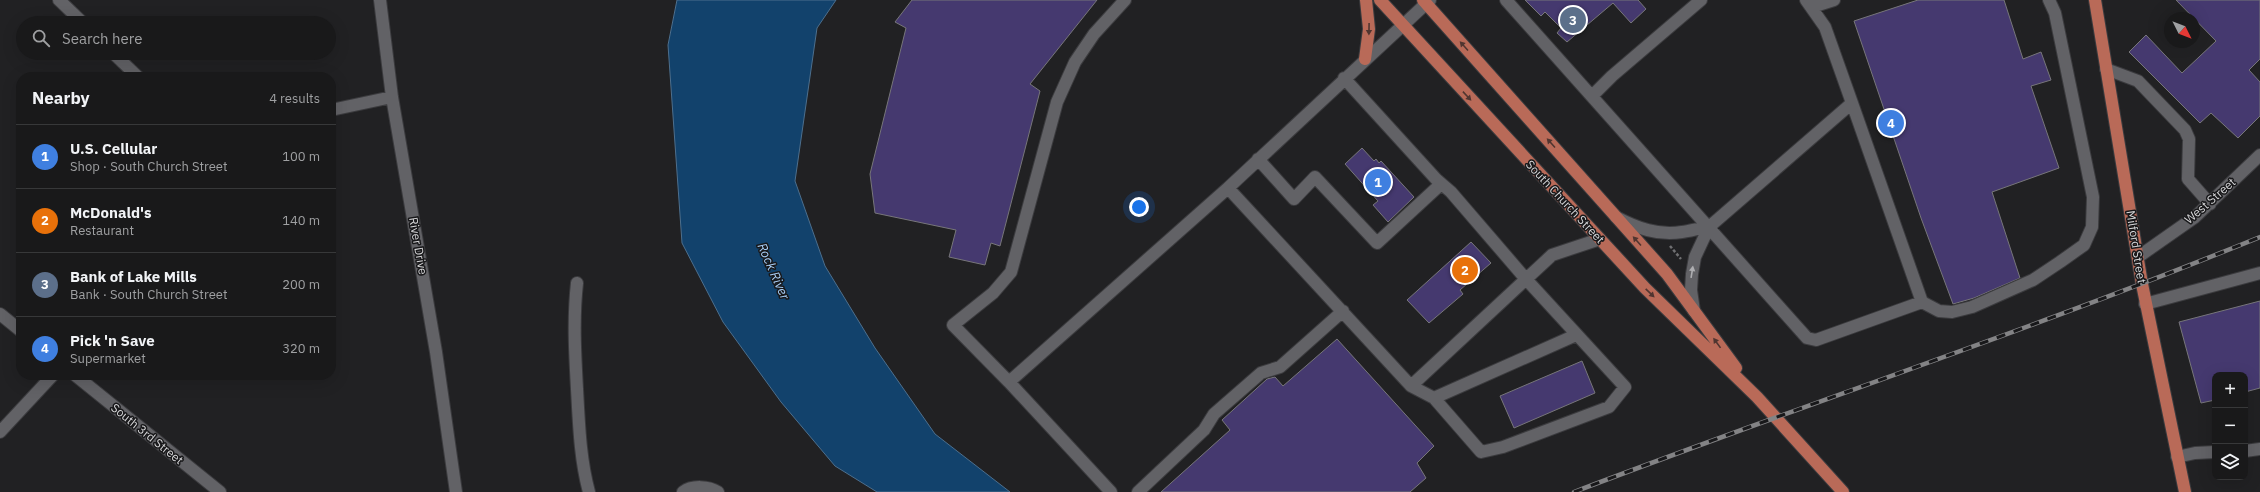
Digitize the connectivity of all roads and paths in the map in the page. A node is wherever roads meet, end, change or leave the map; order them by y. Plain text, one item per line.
1 (59, 0) edge
2 (380, 0) edge
3 (1125, 0) edge
4 (1366, 0) edge
5 (1380, 0) edge
6 (1506, 0) edge
7 (1701, 0) edge
8 (1832, 0) edge
9 (2049, 0) edge
10 (2095, 0) edge
11 (1426, 1) edge
12 (1809, 3) edge
13 (76, 16) edge
14 (1402, 26) junction
15 (1365, 59) junction
16 (120, 60) edge
17 (2106, 69) junction
18 (133, 72) edge
19 (1344, 78) junction
20 (1592, 96) junction
21 (392, 97) junction
22 (1852, 103) junction
23 (336, 109) edge
24 (2260, 155) edge
25 (1258, 159) junction
26 (1441, 184) junction
27 (1228, 188) junction
28 (2210, 204) junction
29 (1616, 216) junction
30 (1709, 227) junction
31 (1600, 240) junction
32 (1668, 244) dead end
33 (2138, 256) junction
34 (1686, 264) dead end
35 (2260, 273) edge
36 (1525, 278) junction
37 (577, 283) dead end
38 (1922, 302) junction
39 (2146, 304) junction
40 (1343, 311) junction
41 (1694, 311) junction
42 (0, 314) edge
43 (16, 327) edge
44 (1576, 335) junction
45 (49, 380) edge
46 (81, 380) edge
47 (1010, 382) junction
48 (1411, 386) junction
49 (1757, 397) junction
50 (1434, 398) junction
51 (0, 432) edge
52 (2260, 449) edge
53 (2248, 451) edge
54 (2212, 452) edge
55 (2178, 457) junction
56 (685, 490) edge
57 (220, 492) edge
58 (456, 492) edge
59 (589, 492) edge
60 (718, 492) edge
61 (1111, 492) edge
62 (1138, 492) edge
63 (1843, 492) edge
64 (2185, 492) edge

1 - 13 street
2 - 21 street, River Drive
3 - 47 street
4 -> 15 main road
5 - 14 main road, South Church Street
6 - 20 street
7 - 20 street
8 - 12 street
9 - 38 street
10 - 17 main road, Milford Street
11 - 14 street
29 -> 11 main road, South Church Street
12 - 22 street
14 - 15 street
14 -> 31 main road, South Church Street
15 - 19 street
16 - 18 street
17 - 28 street
17 - 33 main road, Milford Street
19 - 25 street
19 - 26 street
20 - 30 street
21 - 23 street
21 - 58 street, River Drive
22 - 30 street
22 - 38 street
24 - 28 street, West Street
25 - 26 street
25 - 27 street
26 - 36 street
27 - 40 street
27 - 47 street
28 - 33 street, West Street
29 - 30 street
41 -> 29 main road, South Church Street
30 - 38 street
41 -> 30 street
31 - 36 street
31 -> 49 main road, South Church Street
32 - 34 path
33 - 39 main road, Milford Street
35 - 39 street
36 - 44 street
36 - 48 street
37 - 59 street
39 - 55 main road, Milford Street
40 - 48 street
40 - 62 street
49 -> 41 main road, South Church Street
42 - 43 street
44 - 50 street
44 - 50 street
45 - 51 street
46 - 57 street, South 3rd Street
47 - 61 street
48 - 50 street
49 - 63 main road, South Church Street
52 - 53 street
54 - 55 street
55 - 64 main road, Milford Street
56 - 60 street

